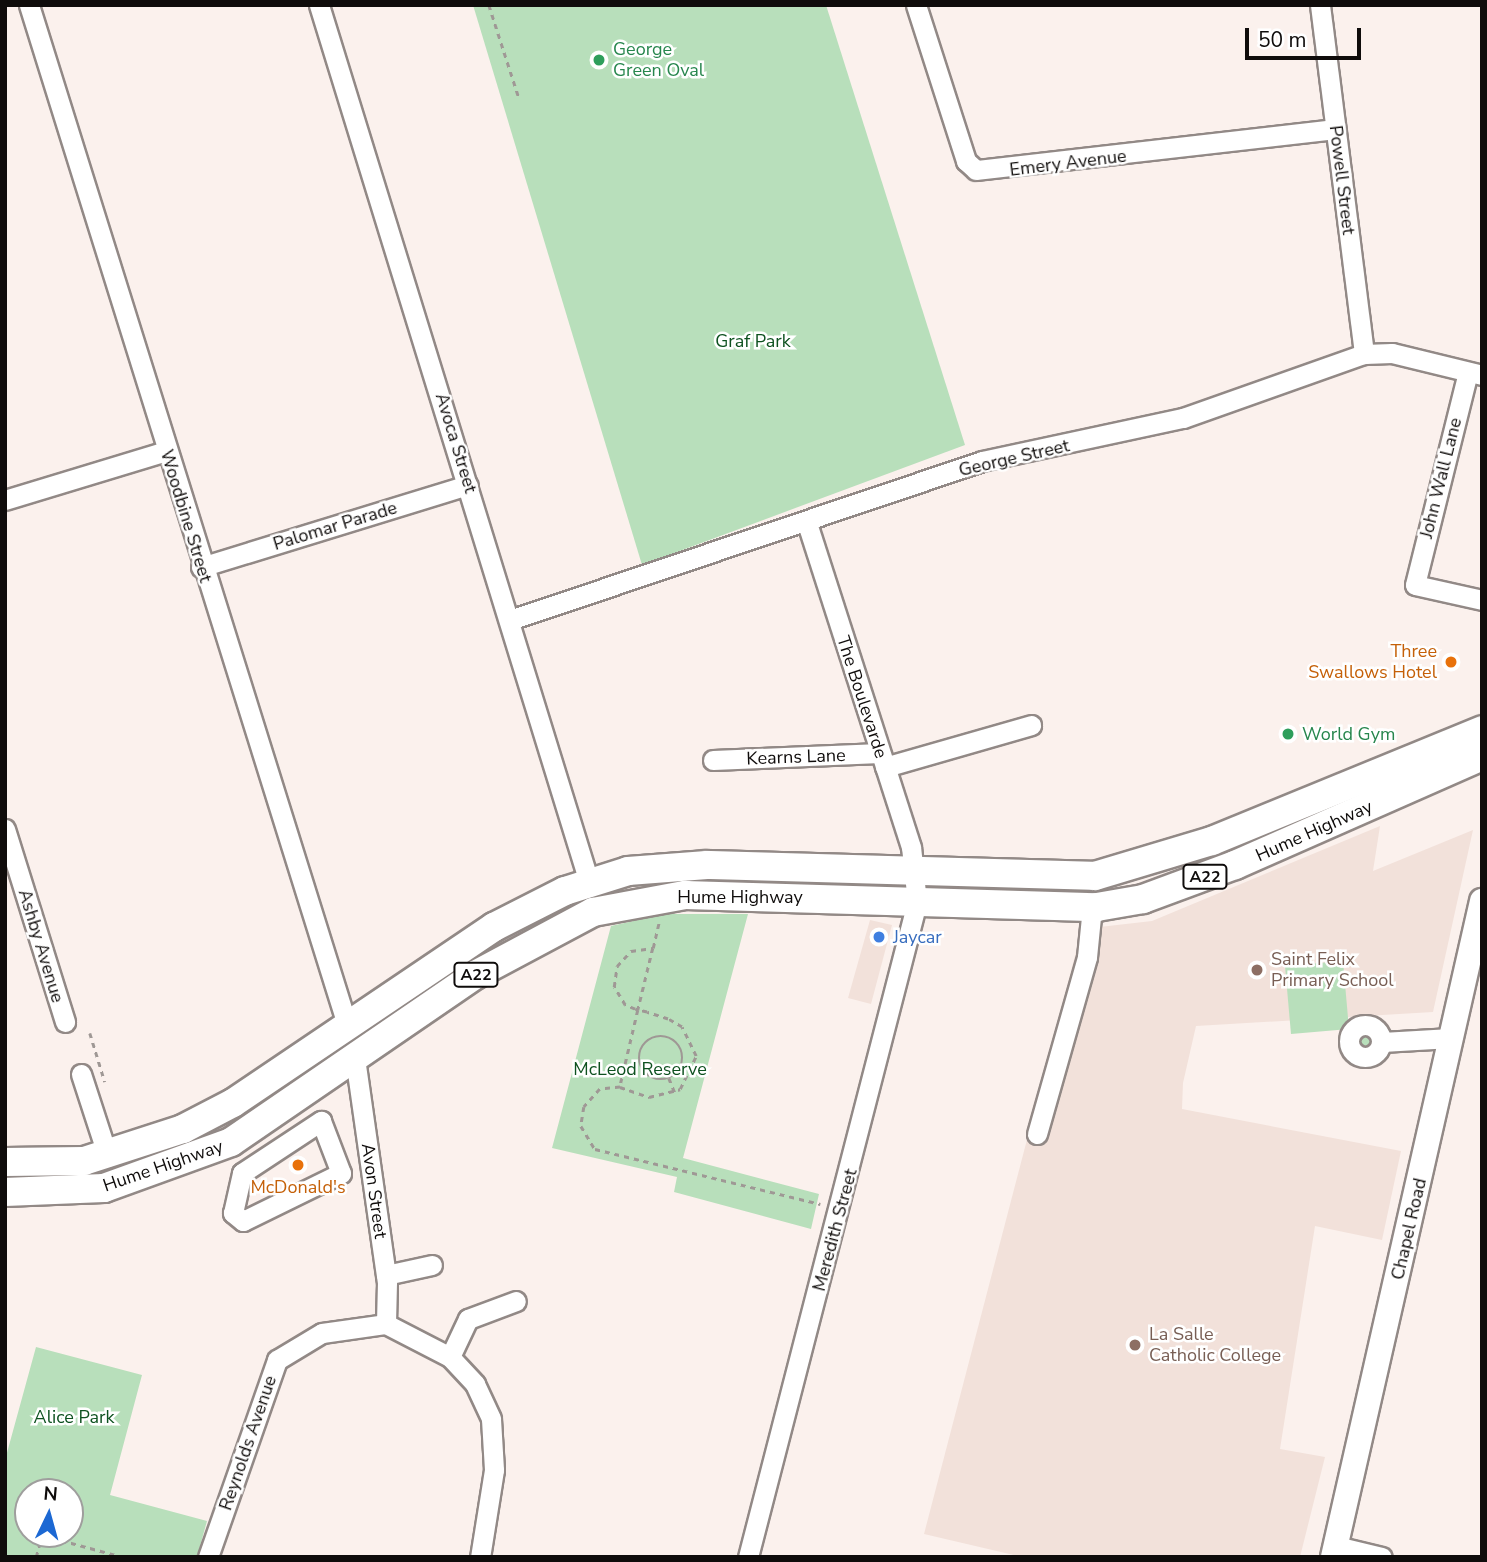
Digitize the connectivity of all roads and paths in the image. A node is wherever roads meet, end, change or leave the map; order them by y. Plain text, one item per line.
1 (29, 5) edge
2 (319, 5) edge
3 (489, 5) edge
4 (916, 5) edge
5 (1320, 5) edge
6 (519, 98) dead end
7 (1335, 129) junction
8 (1364, 354) junction
9 (1475, 374) edge
10 (166, 451) junction
11 (468, 485) junction
12 (5, 500) edge
13 (807, 523) junction
14 (201, 566) junction
15 (1482, 600) edge
16 (510, 620) junction
17 (1031, 725) dead end
18 (1482, 730) edge
19 (1482, 756) edge
20 (713, 760) dead end
21 (882, 760) junction
22 (5, 829) edge
23 (915, 872) junction
24 (1090, 876) junction
25 (589, 883) junction
26 (1482, 901) edge
27 (917, 902) junction
28 (1092, 907) junction
29 (662, 912) dead end
30 (653, 948) junction
31 (638, 1010) junction
32 (65, 1022) dead end
33 (347, 1025) junction
34 (90, 1033) dead end
35 (1451, 1038) junction
36 (1382, 1042) dead end
37 (355, 1058) junction
38 (81, 1074) dead end
39 (669, 1078) junction
40 (105, 1082) dead end
41 (620, 1087) junction
42 (675, 1093) junction
43 (1037, 1134) dead end
44 (108, 1157) junction
45 (5, 1162) edge
46 (5, 1192) edge
47 (820, 1204) dead end
48 (243, 1221) joint
49 (432, 1265) dead end
50 (386, 1275) junction
51 (516, 1301) dead end
52 (387, 1324) junction
53 (450, 1357) junction
54 (1334, 1551) edge
55 (36, 1557) edge
56 (122, 1557) edge
57 (208, 1557) edge
58 (480, 1557) edge
59 (748, 1557) edge
60 (1382, 1557) edge

1 - 10 street, Woodbine Street
2 - 11 street, Avoca Street
3 - 6 path
4 - 7 street, Emery Avenue
5 - 7 street, Powell Street
7 - 8 street, Powell Street
8 - 9 street, George Street
8 - 13 street, George Street
9 - 15 street, John Wall Lane
10 - 12 street
10 - 14 street, Woodbine Street
11 - 14 street, Palomar Parade
11 - 16 street, Avoca Street
13 - 16 street, George Street
13 - 21 street, The Boulevarde
14 - 33 street, Woodbine Street
16 - 25 street, Avoca Street
17 - 21 street, Kearns Lane
18 - 24 highway, Hume Highway / A22
19 - 28 highway, Hume Highway / A22
20 - 21 street, Kearns Lane
21 - 23 street, The Boulevarde
22 - 32 street, Ashby Avenue
23 - 24 highway, Hume Highway / A22
23 - 25 highway, Hume Highway / A22
23 - 27 street, The Boulevarde
24 - 28 highway
25 - 33 highway, Hume Highway / A22
26 - 35 main road, Chapel Road
27 - 28 highway, Hume Highway / A22
27 - 37 highway, Hume Highway / A22
27 - 59 street, Meredith Street
28 - 43 street
29 - 30 path
30 - 31 path
30 - 31 path
31 - 41 path
31 - 42 path
33 - 44 highway, Hume Highway / A22
34 - 40 path
35 - 36 street
35 - 54 main road, Chapel Road
37 - 46 highway, Hume Highway / A22
37 - 50 street, Avon Street
38 - 44 street
39 - 39 path
39 - 42 path
41 - 42 path
41 - 47 path
44 - 45 highway, Hume Highway / A22
48 - 48 street
49 - 50 street
50 - 52 street, Avon Street
51 - 53 street
52 - 53 street
52 - 57 street, Reynolds Avenue
53 - 58 street
54 - 60 street
55 - 56 path

